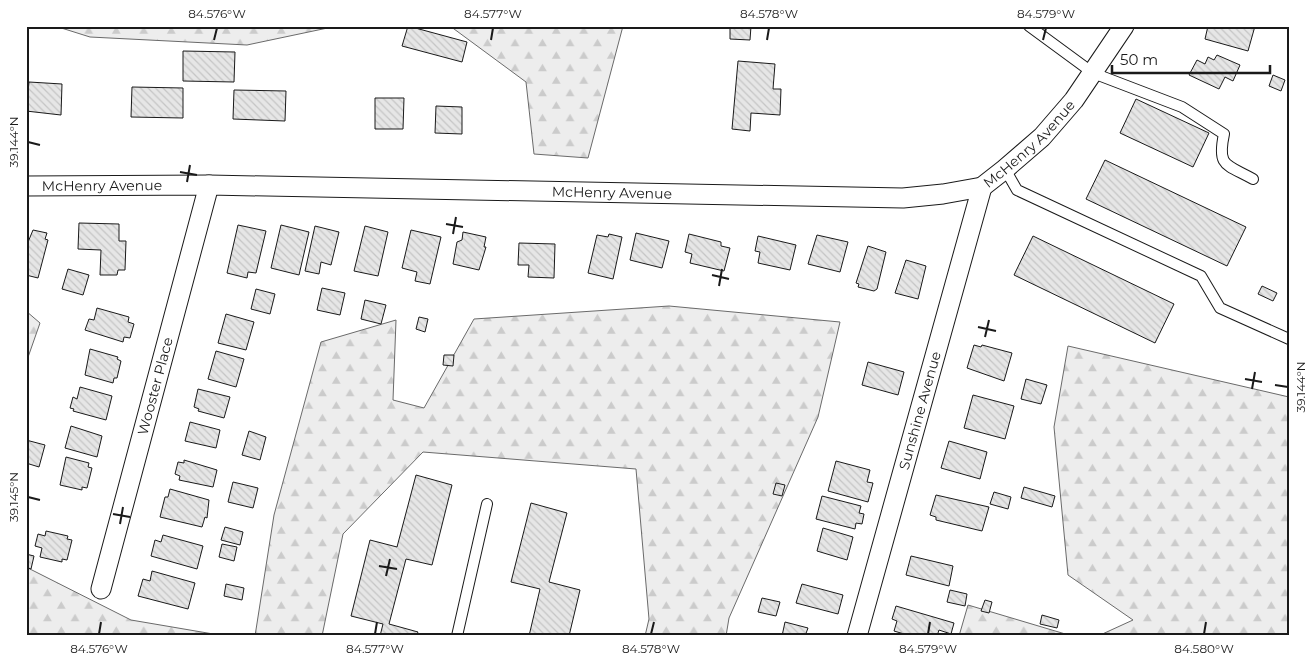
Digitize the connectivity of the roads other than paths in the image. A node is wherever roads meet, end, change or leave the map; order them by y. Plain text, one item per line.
1 (1029, 26) edge
2 (1124, 26) edge
3 (1093, 73) junction
4 (1005, 169) junction
5 (1253, 179) dead end
6 (209, 185) junction
7 (26, 186) edge
8 (982, 187) junction
9 (1289, 339) edge
10 (487, 504) dead end
11 (102, 589) dead end
12 (457, 636) edge
13 (857, 636) edge

1 - 3 lane
2 - 3 street, McHenry Avenue
3 - 4 street, McHenry Avenue
3 - 5 lane
4 - 8 street, McHenry Avenue
4 - 9 lane
6 - 7 street, McHenry Avenue
6 - 8 street, McHenry Avenue
6 - 11 street, Wooster Place
8 - 13 street, Sunshine Avenue
10 - 12 lane

